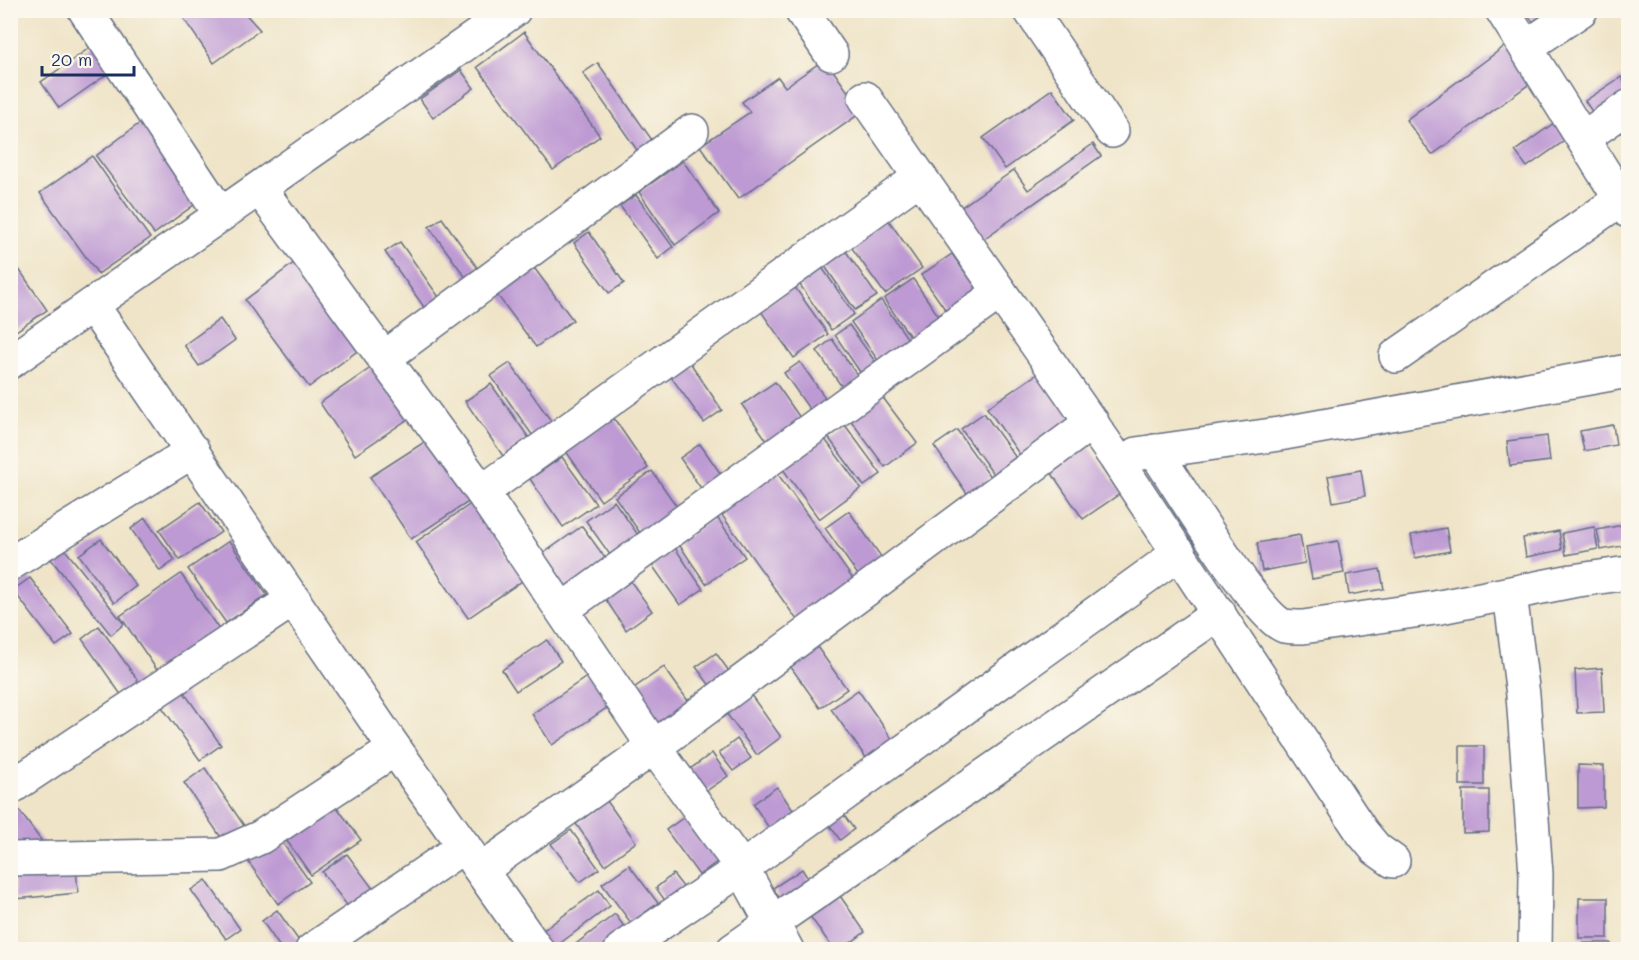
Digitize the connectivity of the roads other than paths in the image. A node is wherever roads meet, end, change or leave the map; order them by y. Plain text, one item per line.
1 (85, 10) edge
2 (514, 10) edge
3 (801, 10) edge
4 (1030, 10) edge
5 (1502, 10) edge
6 (1581, 10) edge
7 (1526, 47) junction
8 (831, 54) dead end
9 (865, 98) dead end
10 (1629, 107) edge
11 (692, 131) dead end
12 (1112, 131) dead end
13 (1583, 138) junction
14 (920, 178) junction
15 (260, 189) junction
16 (1625, 205) edge
17 (221, 216) junction
18 (1000, 292) junction
19 (92, 305) junction
20 (1396, 356) dead end
21 (384, 358) junction
22 (10, 362) edge
23 (1629, 371) edge
24 (1092, 422) junction
25 (194, 451) junction
26 (1155, 451) junction
27 (1115, 457) junction
28 (482, 492) junction
29 (1179, 553) junction
30 (10, 564) edge
31 (1629, 573) edge
32 (1510, 594) junction
33 (294, 599) junction
34 (562, 610) junction
35 (1219, 613) junction
36 (654, 747) junction
37 (395, 749) junction
38 (10, 789) edge
39 (472, 858) junction
40 (10, 859) edge
41 (1393, 861) dead end
42 (741, 868) junction
43 (778, 936) edge
44 (312, 950) edge
45 (537, 950) edge
46 (621, 950) edge
47 (733, 950) edge
48 (1535, 950) edge

1 - 17 street
2 - 15 street
3 - 8 street
4 - 12 street
5 - 7 street
6 - 7 street
7 - 13 street
9 - 14 street
10 - 13 street
11 - 21 street
13 - 16 street
14 - 18 street
14 - 28 street
15 - 17 street
15 - 21 street
16 - 20 street
17 - 19 street
18 - 24 street
18 - 34 street
19 - 22 street
19 - 25 street
21 - 28 street
23 - 26 street
24 - 27 street
24 - 36 street
25 - 30 street
25 - 33 street
26 - 27 street
26 - 32 street
27 - 29 street
28 - 34 street
29 - 35 street
29 - 42 street
31 - 32 street
32 - 48 street
33 - 37 street
33 - 38 street
34 - 36 street
35 - 41 street
35 - 43 street
36 - 39 street
36 - 42 street
37 - 39 street
37 - 40 street
39 - 44 street
39 - 45 street
42 - 43 street
42 - 46 street
43 - 47 street

